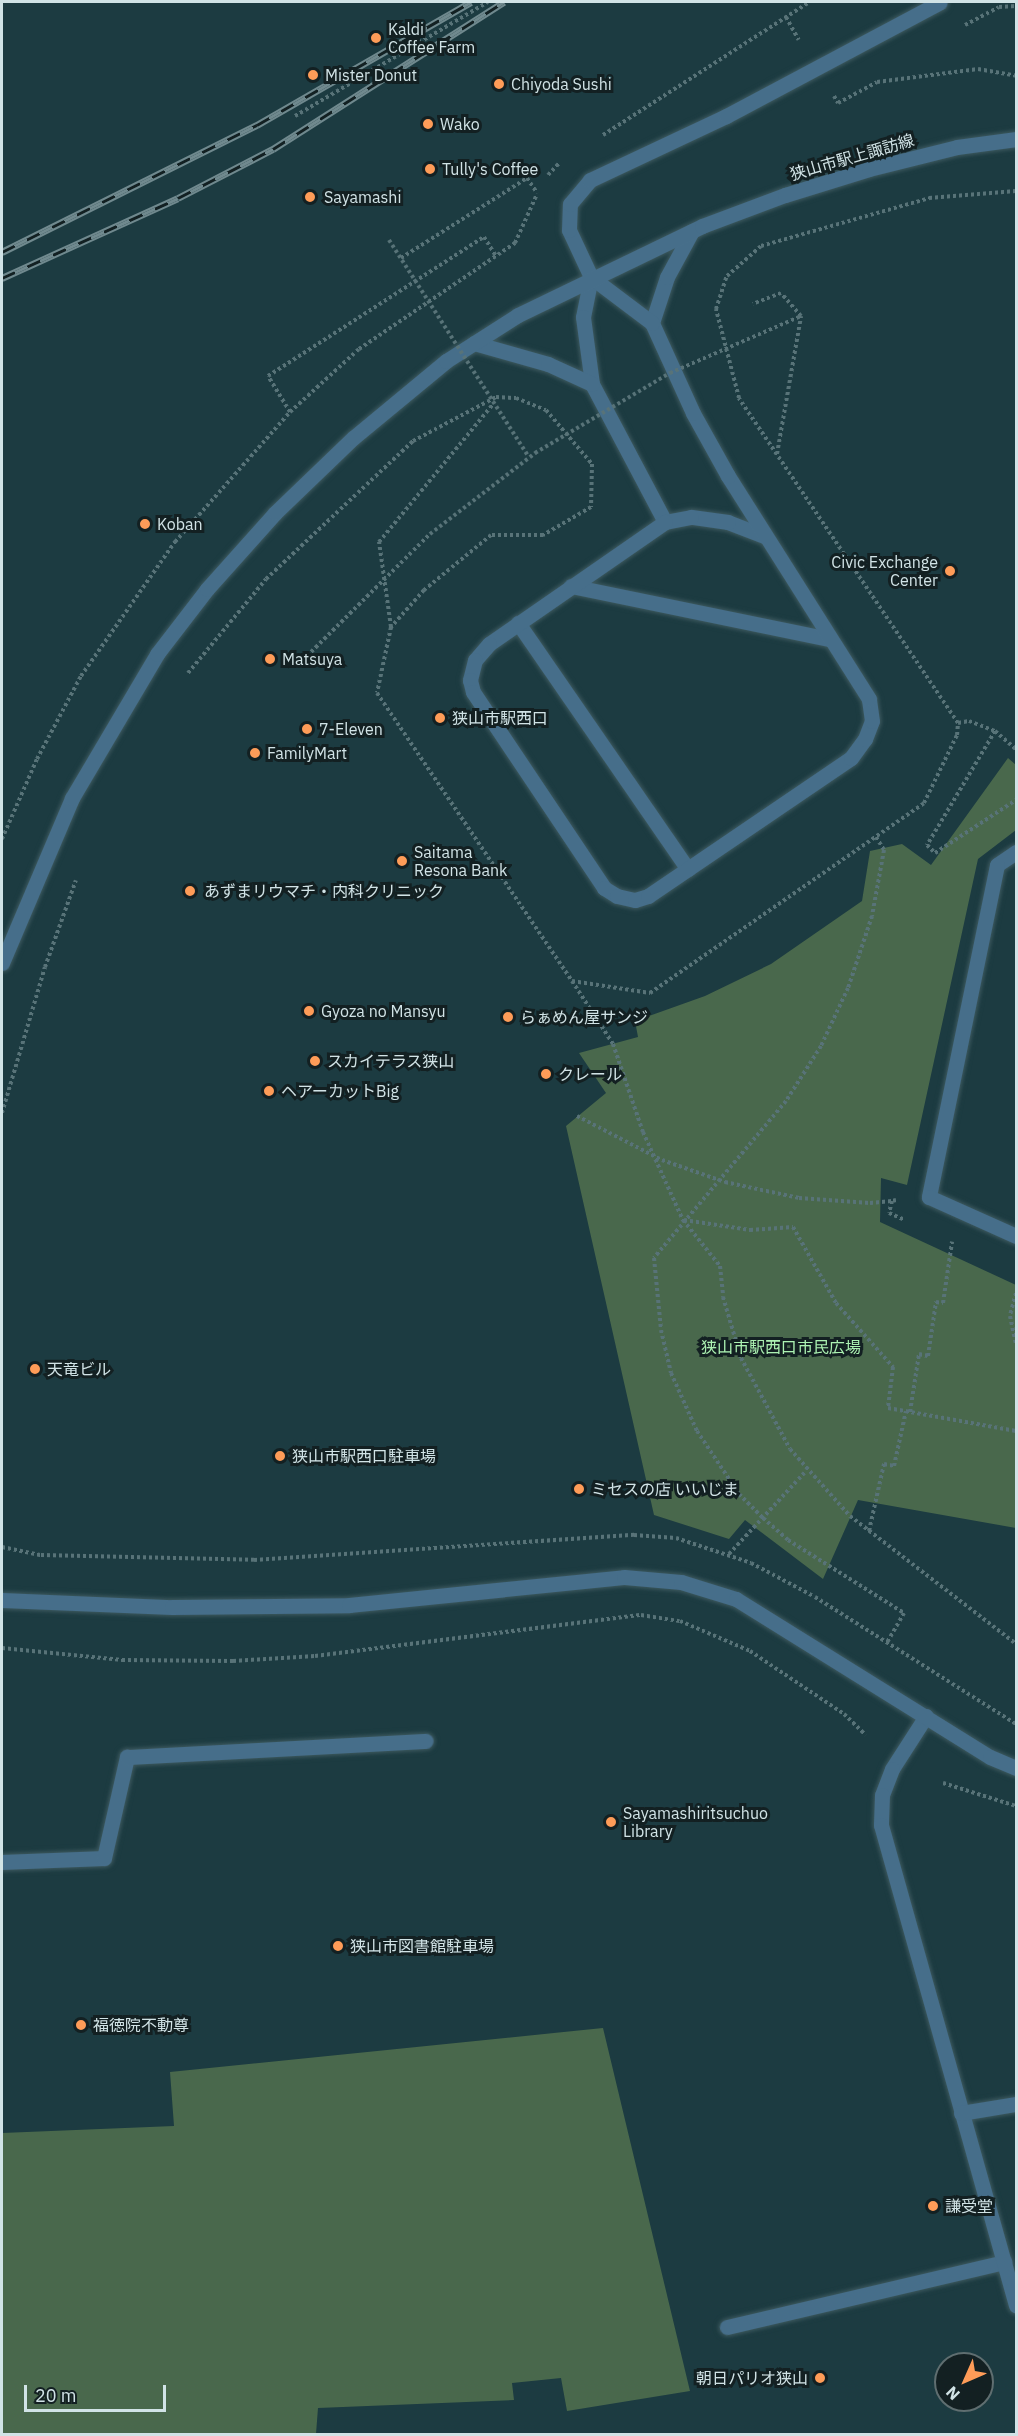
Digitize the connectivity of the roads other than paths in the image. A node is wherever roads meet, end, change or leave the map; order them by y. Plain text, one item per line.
1 (940, 2) edge
2 (1017, 139) edge
3 (697, 229) junction
4 (591, 277) junction
5 (652, 323) junction
6 (474, 343) junction
7 (592, 384) junction
8 (665, 522) junction
9 (764, 536) junction
10 (571, 586) junction
11 (518, 623) junction
12 (830, 639) junction
13 (1017, 852) edge
14 (688, 869) junction
15 (2, 963) edge
16 (1017, 1236) edge
17 (2, 1600) edge
18 (926, 1716) junction
19 (426, 1741) dead end
20 (1017, 1768) edge
21 (2, 1863) edge
22 (1017, 2104) edge
23 (961, 2113) junction
24 (1004, 2262) junction
25 (1017, 2305) edge
26 (727, 2327) dead end

1 - 4 street
2 - 3 street, 狭山市駅上諏訪線
3 - 4 street, 狭山市駅上諏訪線
3 - 5 street
4 - 5 street
4 - 6 street, 狭山市駅上諏訪線
4 - 7 street
5 - 9 street
6 - 7 street
6 - 15 street, 狭山市駅上諏訪線
7 - 8 street
8 - 9 street
8 - 10 street
9 - 12 street
10 - 11 street
10 - 12 street
11 - 14 street
11 - 14 street
12 - 14 street
13 - 16 street
17 - 18 street
18 - 20 street
18 - 23 street
19 - 21 street
22 - 23 street
23 - 24 street
24 - 25 street
24 - 26 street

